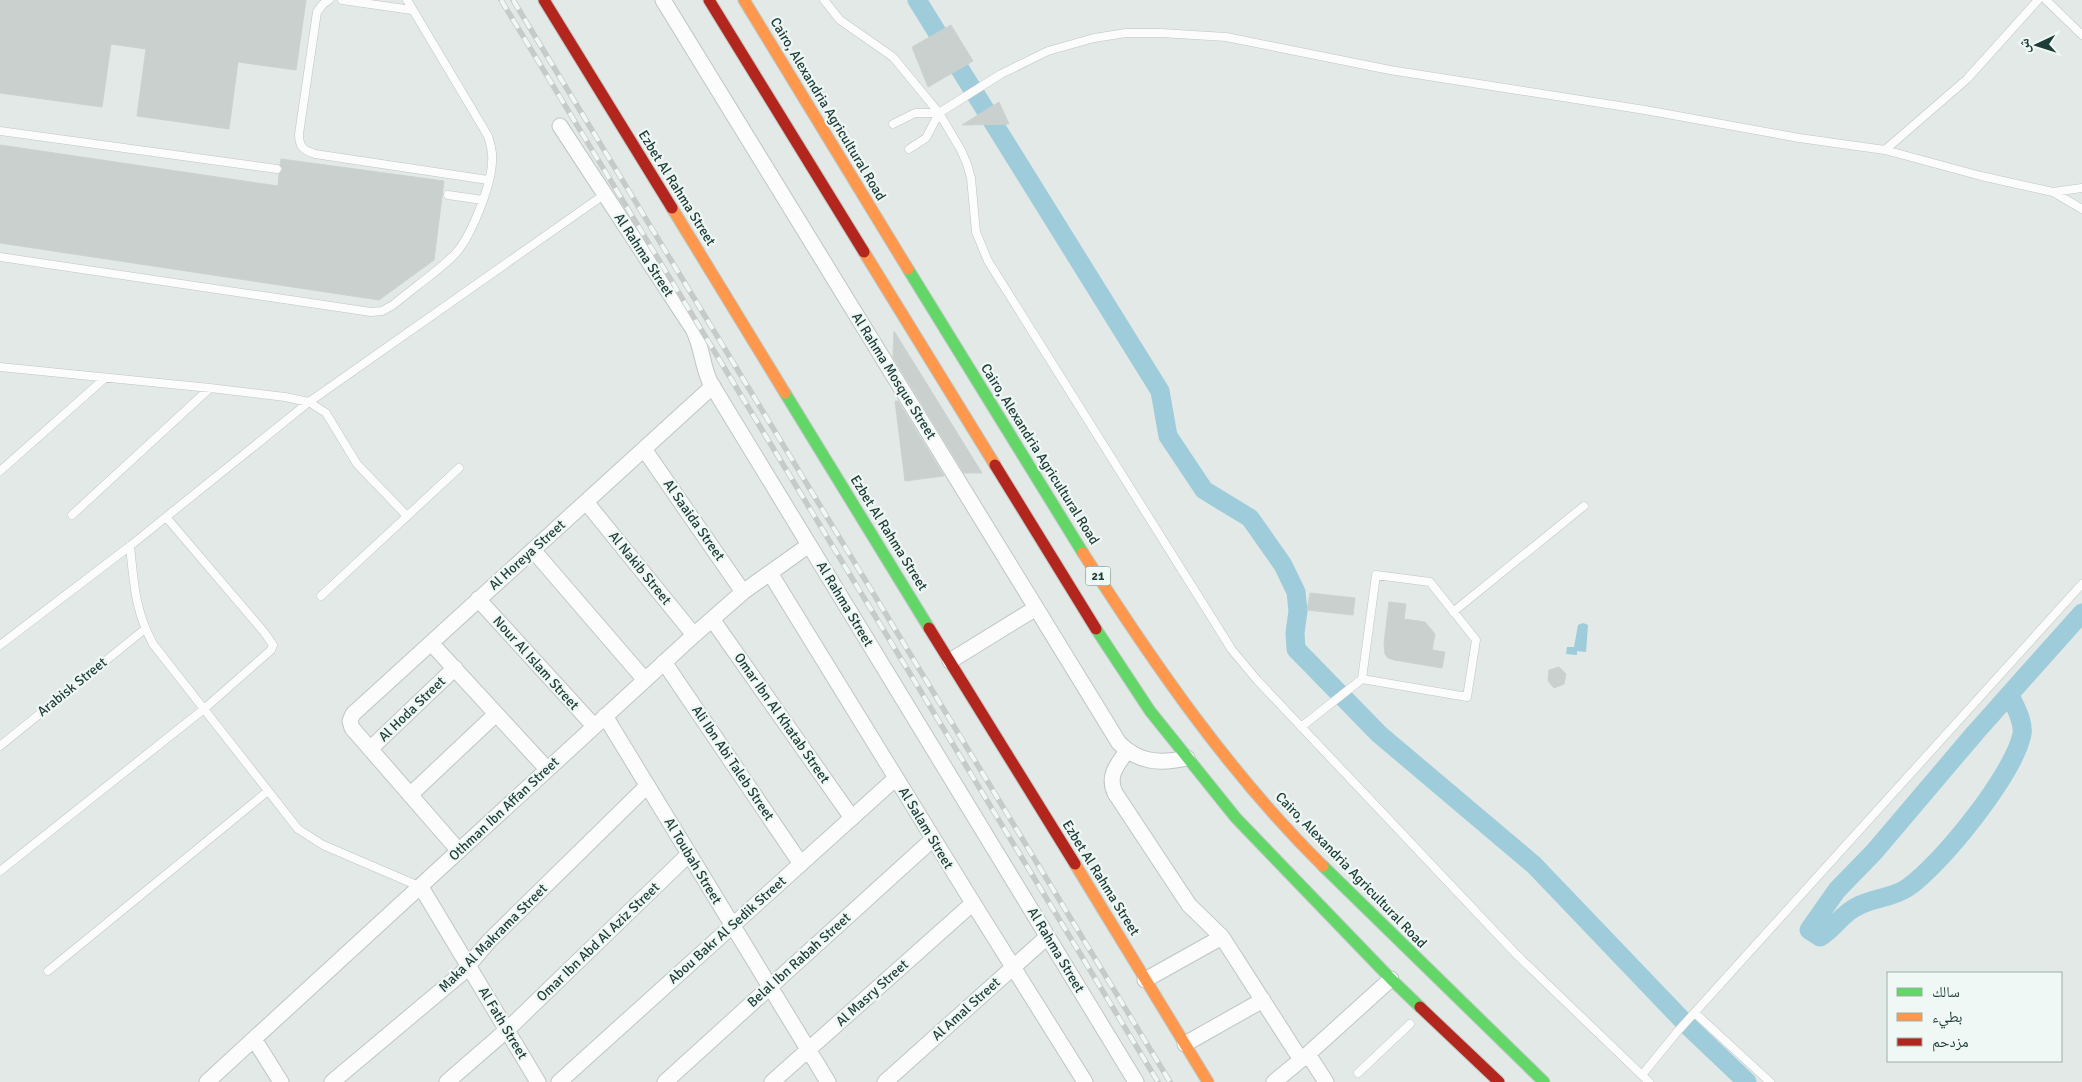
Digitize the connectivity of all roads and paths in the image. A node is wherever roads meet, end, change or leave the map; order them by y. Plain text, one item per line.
1 (329, 0) edge
2 (342, 0) edge
3 (406, 0) edge
4 (544, 0) edge
5 (663, 0) edge
6 (709, 0) edge
7 (744, 0) edge
8 (824, 0) edge
9 (2038, 0) edge
10 (2046, 0) edge
11 (412, 10) junction
12 (2082, 35) edge
13 (939, 113) junction
14 (893, 124) dead end
15 (560, 126) dead end
16 (0, 131) edge
17 (909, 149) dead end
18 (1885, 150) junction
19 (277, 169) dead end
20 (488, 180) junction
21 (2082, 188) edge
22 (2053, 192) junction
23 (605, 194) junction
24 (448, 195) dead end
25 (483, 200) junction
26 (2082, 209) edge
27 (0, 257) edge
28 (0, 367) edge
29 (105, 378) junction
30 (713, 386) junction
31 (210, 388) junction
32 (309, 402) junction
33 (644, 448) junction
34 (459, 468) dead end
35 (0, 471) edge
36 (586, 502) junction
37 (1584, 506) dead end
38 (72, 515) dead end
39 (407, 516) junction
40 (166, 517) junction
41 (809, 545) junction
42 (130, 546) junction
43 (532, 550) junction
44 (770, 573) junction
45 (2082, 584) edge
46 (743, 592) junction
47 (320, 596) dead end
48 (478, 599) junction
49 (1036, 608) junction
50 (1454, 612) junction
51 (712, 619) junction
52 (145, 629) junction
53 (694, 635) junction
54 (431, 643) junction
55 (0, 646) edge
56 (950, 661) junction
57 (664, 662) junction
58 (455, 668) junction
59 (1362, 679) junction
60 (645, 680) junction
61 (204, 709) junction
62 (496, 714) junction
63 (600, 721) junction
64 (1301, 727) junction
65 (0, 746) edge
66 (370, 749) junction
67 (1127, 751) junction
68 (1187, 758) junction
69 (547, 769) junction
70 (896, 778) junction
71 (648, 786) junction
72 (268, 791) junction
73 (410, 795) junction
74 (852, 818) junction
75 (933, 839) junction
76 (459, 851) junction
77 (689, 854) junction
78 (801, 864) junction
79 (0, 871) edge
80 (421, 887) junction
81 (973, 903) junction
82 (733, 926) junction
83 (1047, 937) junction
84 (1222, 937) junction
85 (469, 967) junction
86 (1013, 967) junction
87 (48, 971) dead end
88 (1391, 979) junction
89 (1145, 980) junction
90 (770, 986) junction
91 (1263, 1000) junction
92 (1695, 1013) junction
93 (1410, 1024) dead end
94 (507, 1030) junction
95 (254, 1039) junction
96 (1184, 1044) junction
97 (808, 1049) junction
98 (1304, 1057) junction
99 (1358, 1073) dead end
100 (1642, 1075) junction
101 (207, 1082) edge
102 (281, 1082) edge
103 (332, 1082) edge
104 (447, 1082) edge
105 (538, 1082) edge
106 (559, 1082) edge
107 (665, 1082) edge
108 (772, 1082) edge
109 (828, 1082) edge
110 (885, 1082) edge
111 (1085, 1082) edge
112 (1136, 1082) edge
113 (1208, 1082) edge
114 (1274, 1082) edge
115 (1326, 1082) edge
116 (1499, 1082) edge
117 (1544, 1082) edge
118 (1649, 1082) edge
119 (1770, 1082) edge

1 - 20 lane
2 - 11 lane
3 - 11 lane
4 - 56 main road, Ezbet Al Rahma Street
5 - 49 street, Al Rahma Mosque Street
6 - 68 main road, 21
7 - 117 main road, Cairo, Alexandria Agricultural Road / 21
8 - 13 lane
9 - 18 lane
10 - 12 lane
11 - 20 lane
13 - 14 lane
13 - 17 lane
13 - 18 lane
13 - 64 lane
15 - 23 street, Al Rahma Street
16 - 19 lane
18 - 22 lane
20 - 25 lane
21 - 22 lane
22 - 26 lane
23 - 30 street, Al Rahma Street
23 - 32 lane
24 - 25 lane
25 - 27 lane
28 - 29 lane
29 - 31 lane
29 - 35 lane
30 - 33 street, Al Horeya Street
30 - 41 street, Al Rahma Street
31 - 32 lane
31 - 38 lane
32 - 39 lane
32 - 40 lane
33 - 36 street, Al Horeya Street
33 - 46 street, Al Saaida Street
34 - 39 lane
36 - 43 street, Al Horeya Street
36 - 53 street, Al Nakib Street
37 - 50 lane
39 - 47 lane
40 - 42 lane
40 - 61 lane
41 - 44 street, Othman Ibn Affan Street
41 - 83 street, Al Rahma Street
42 - 52 lane
42 - 55 lane
43 - 48 street, Al Horeya Street
43 - 60 street
44 - 46 street, Othman Ibn Affan Street
44 - 70 street, Al Salam Street
45 - 92 lane
46 - 51 street, Othman Ibn Affan Street
48 - 54 street, Al Horeya Street
48 - 63 street, Nour Al Islam Street
49 - 56 street
49 - 67 street, Al Rahma Mosque Street
50 - 59 lane
50 - 59 lane
51 - 53 street, Othman Ibn Affan Street
51 - 74 street, Omar Ibn Al Khatab Street
52 - 61 lane
52 - 65 lane, Arabisk Street
53 - 57 street, Othman Ibn Affan Street
54 - 58 street
54 - 66 street, Al Horeya Street
56 - 89 main road, Ezbet Al Rahma Street
57 - 60 street, Othman Ibn Affan Street
57 - 78 street, Ali Ibn Abi Taleb Street
58 - 62 street
58 - 66 street, Al Hoda Street
59 - 64 lane
60 - 63 street, Othman Ibn Affan Street
61 - 72 lane
61 - 79 lane
62 - 69 street
62 - 73 street
63 - 69 street, Othman Ibn Affan Street
63 - 71 street, Al Toubah Street
64 - 100 lane
66 - 73 street
67 - 68 street
67 - 84 street
68 - 88 main road, 21
69 - 76 street, Othman Ibn Affan Street
70 - 74 street, Abou Bakr Al Sedik Street
70 - 75 street, Al Salam Street
71 - 77 street, Al Toubah Street
71 - 85 street, Maka Al Makrama Street
72 - 80 lane
72 - 87 lane
73 - 76 street
74 - 78 street, Abou Bakr Al Sedik Street
75 - 81 street, Al Salam Street
75 - 90 street, Belal Ibn Rabah Street
76 - 80 street, Othman Ibn Affan Street
77 - 82 street, Al Toubah Street
77 - 94 street, Omar Ibn Abd Al Aziz Street
78 - 82 street, Abou Bakr Al Sedik Street
80 - 85 street, Al Fath Street
80 - 95 street, Othman Ibn Affan Street
81 - 86 street, Al Salam Street
81 - 97 street, Al Masry Street
82 - 90 street, Al Toubah Street
82 - 106 street, Abou Bakr Al Sedik Street
83 - 86 street, Al Amal Street
83 - 112 street, Al Rahma Street
84 - 89 street
84 - 91 street
85 - 94 street, Al Fath Street
85 - 103 street, Maka Al Makrama Street
86 - 110 street, Al Amal Street
86 - 111 street, Al Salam Street
88 - 98 street
88 - 116 main road, 21
89 - 96 main road, Ezbet Al Rahma Street
90 - 97 street, Al Toubah Street
90 - 107 street, Belal Ibn Rabah Street
91 - 96 street
91 - 98 street
92 - 100 lane
92 - 119 lane
93 - 99 lane
94 - 104 street, Omar Ibn Abd Al Aziz Street
94 - 105 street, Al Fath Street
95 - 101 street, Othman Ibn Affan Street
95 - 102 street
96 - 113 main road, Ezbet Al Rahma Street
97 - 108 street, Al Masry Street
97 - 109 street, Al Toubah Street
98 - 114 street
98 - 115 street
100 - 118 lane

